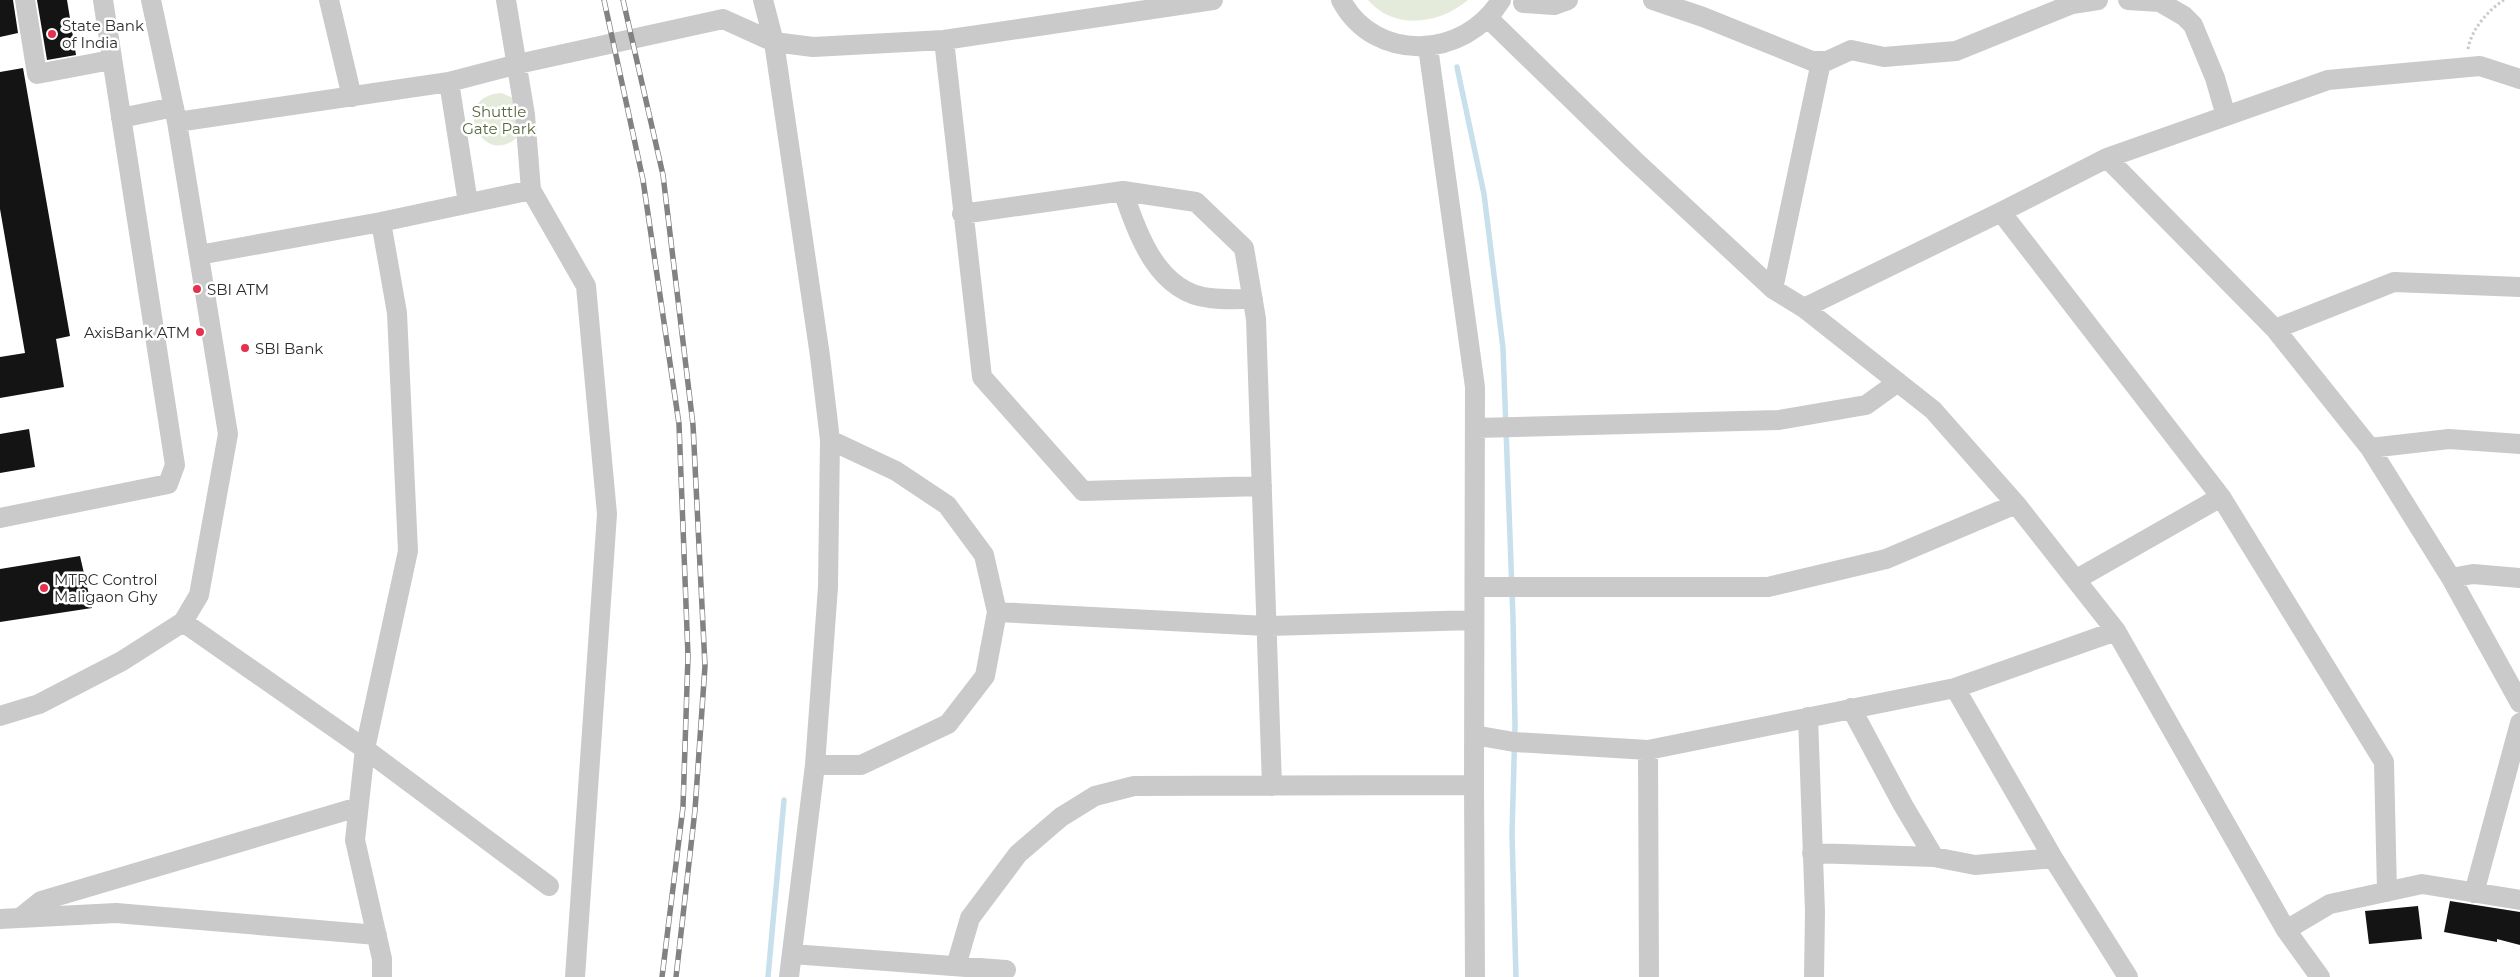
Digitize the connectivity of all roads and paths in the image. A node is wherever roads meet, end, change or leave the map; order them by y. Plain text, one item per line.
1 (25, 0) edge
2 (102, 0) edge
3 (151, 0) edge
4 (329, 0) edge
5 (506, 0) edge
6 (763, 0) edge
7 (1213, 0) edge
8 (1341, 0) edge
9 (1501, 0) edge
10 (1568, 0) edge
11 (1653, 0) edge
12 (2098, 0) edge
13 (2128, 0) edge
14 (2504, 0) edge
15 (1523, 1) edge
16 (1488, 18) junction
17 (944, 40) junction
18 (774, 42) junction
19 (1428, 47) junction
20 (111, 60) junction
21 (1820, 62) junction
22 (518, 64) junction
23 (2480, 66) junction
24 (2520, 79) edge
25 (449, 82) junction
26 (352, 97) junction
27 (176, 115) junction
28 (2226, 116) junction
29 (121, 118) junction
30 (2107, 158) junction
31 (531, 190) junction
32 (1123, 191) junction
33 (468, 203) junction
34 (2001, 212) junction
35 (962, 214) junction
36 (381, 222) junction
37 (199, 255) junction
38 (2520, 287) edge
39 (1773, 289) junction
40 (1252, 299) junction
41 (1804, 308) junction
42 (2275, 329) junction
43 (1898, 382) junction
44 (1475, 428) junction
45 (830, 440) junction
46 (2520, 444) edge
47 (2370, 448) junction
48 (1262, 486) junction
49 (2221, 497) junction
50 (2016, 504) junction
51 (0, 518) edge
52 (2451, 578) junction
53 (2520, 578) edge
54 (2077, 580) junction
55 (1474, 587) junction
56 (998, 612) junction
57 (1474, 620) junction
58 (183, 622) junction
59 (1266, 626) junction
60 (2116, 631) junction
61 (1955, 688) junction
62 (2520, 703) edge
63 (1850, 708) junction
64 (0, 716) edge
65 (1808, 717) junction
66 (2520, 723) edge
67 (1474, 735) junction
68 (365, 749) junction
69 (1648, 750) junction
70 (815, 766) junction
71 (1474, 785) junction
72 (1272, 786) junction
73 (358, 807) junction
74 (1812, 853) junction
75 (1934, 857) junction
76 (2053, 858) junction
77 (549, 886) dead end
78 (2387, 892) junction
79 (2474, 892) junction
80 (2520, 900) edge
81 (21, 917) junction
82 (0, 919) edge
83 (2286, 930) junction
84 (377, 936) junction
85 (792, 954) junction
86 (956, 966) junction
87 (1006, 970) dead end
88 (382, 977) edge
89 (575, 977) edge
90 (789, 977) edge
91 (1476, 977) edge
92 (1649, 977) edge
93 (1814, 977) edge
94 (2128, 977) edge
95 (2320, 977) edge

1 - 20 street
2 - 20 street
3 - 27 street
4 - 26 street
5 - 22 street
6 - 18 street
7 - 17 street
8 - 19 street
9 - 16 street
10 - 15 street
11 - 21 street
12 - 21 street
13 - 28 street
14 - 23 path
16 - 19 street
16 - 39 street
17 - 18 street
17 - 35 street
18 - 22 street
18 - 45 street
19 - 44 street
20 - 29 street
21 - 39 street
22 - 25 street
22 - 31 street
23 - 24 street
23 - 28 street
25 - 26 street
25 - 33 street
26 - 27 street
27 - 29 street
27 - 37 street
28 - 30 street
29 - 51 street
30 - 34 street
30 - 42 street
31 - 33 street
31 - 89 street
32 - 35 street
32 - 40 street
32 - 40 street
33 - 36 street
34 - 41 street
34 - 49 street
35 - 48 street
36 - 37 street
36 - 68 street
37 - 58 street
38 - 42 street
39 - 41 street
40 - 48 street
41 - 43 street
42 - 47 street
43 - 44 street
43 - 50 street
44 - 55 street
45 - 56 street
45 - 70 street
46 - 47 street
47 - 52 street
48 - 59 street
49 - 54 street
49 - 78 street
50 - 54 street
50 - 55 street
52 - 53 street
52 - 62 street
54 - 60 street
55 - 57 street
56 - 59 street
56 - 70 street
57 - 59 street
57 - 67 street
58 - 64 street
58 - 68 street
59 - 72 street
60 - 61 street
60 - 83 street
61 - 63 street
61 - 76 street
63 - 65 street
63 - 75 street
65 - 69 street
65 - 74 street
66 - 79 street
67 - 69 street
67 - 71 street
68 - 73 street
68 - 77 street
69 - 92 street
70 - 85 street
71 - 72 street
71 - 91 street
72 - 86 street
73 - 81 street
73 - 84 street
74 - 75 street
74 - 93 street
75 - 76 street
76 - 94 street
78 - 79 street
78 - 83 street
79 - 80 street
81 - 82 street
81 - 84 street
83 - 95 street
84 - 88 street
85 - 86 street
85 - 90 street
86 - 87 street

